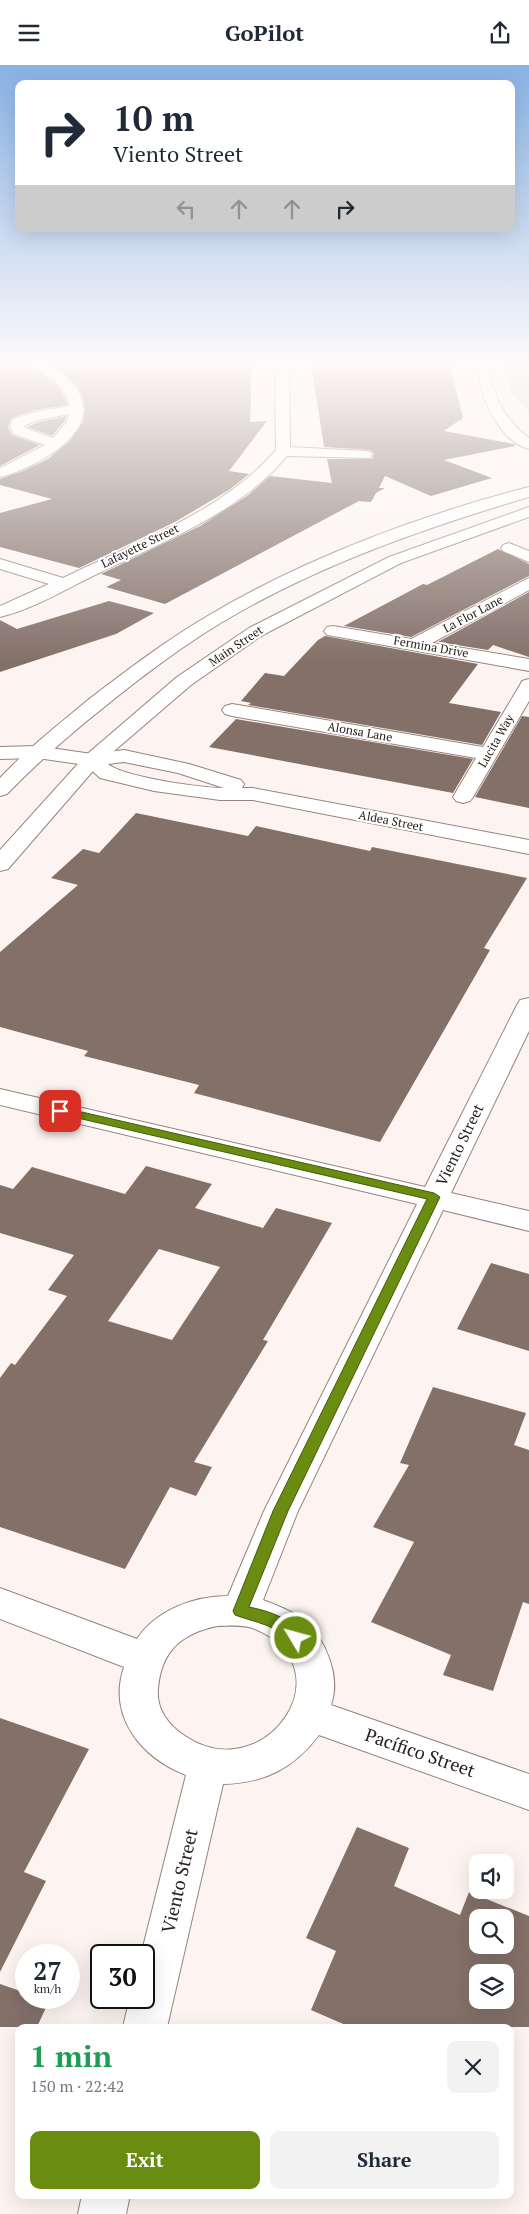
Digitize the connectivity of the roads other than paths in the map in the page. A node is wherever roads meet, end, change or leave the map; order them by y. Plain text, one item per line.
1 (22, 462) edge
2 (273, 462) edge
3 (0, 473) edge
4 (529, 492) edge
5 (529, 512) edge
6 (509, 548) dead end
7 (529, 557) edge
8 (0, 564) edge
9 (65, 583) junction
10 (529, 583) edge
11 (0, 611) edge
12 (333, 631) dead end
13 (416, 644) junction
14 (529, 665) edge
15 (529, 685) edge
16 (524, 704) edge
17 (232, 710) dead end
18 (0, 735) edge
19 (37, 752) junction
20 (0, 753) edge
21 (489, 754) junction
22 (92, 760) junction
23 (0, 790) edge
24 (463, 797) dead end
25 (529, 847) edge
26 (0, 865) edge
27 (529, 1005) edge
28 (0, 1097) edge
29 (434, 1197) junction
30 (529, 1221) edge
31 (0, 1603) edge
32 (240, 1611) junction
33 (144, 1658) junction
34 (311, 1715) junction
35 (208, 1765) junction
36 (529, 1792) edge
37 (147, 2024) edge
38 (105, 2199) edge
39 (102, 2214) edge

1 - 3 street
2 - 9 street, Lafayette Street
4 - 19 street
5 - 22 street, Main Street
6 - 7 street
8 - 9 street
9 - 11 street, Lafayette Street
10 - 13 street, La Flor Lane
12 - 13 street, Fermina Drive
13 - 14 street, Fermina Drive
15 - 16 street, Lucita Way
16 - 21 street, Lucita Way
17 - 21 street, Alonsa Lane
18 - 19 street, Aldea Street
19 - 20 street, Aldea Street
19 - 22 street, Aldea Street
19 - 23 street
21 - 24 street, Lucita Way
22 - 25 street, Aldea Street
22 - 26 street, Main Street
27 - 29 street, Viento Street
28 - 29 street
29 - 30 street
29 - 32 street, Viento Street
31 - 33 street
32 - 33 street
32 - 34 street
33 - 35 street
34 - 35 street
34 - 36 street, Pacífico Street
35 - 37 street, Viento Street
38 - 39 street

